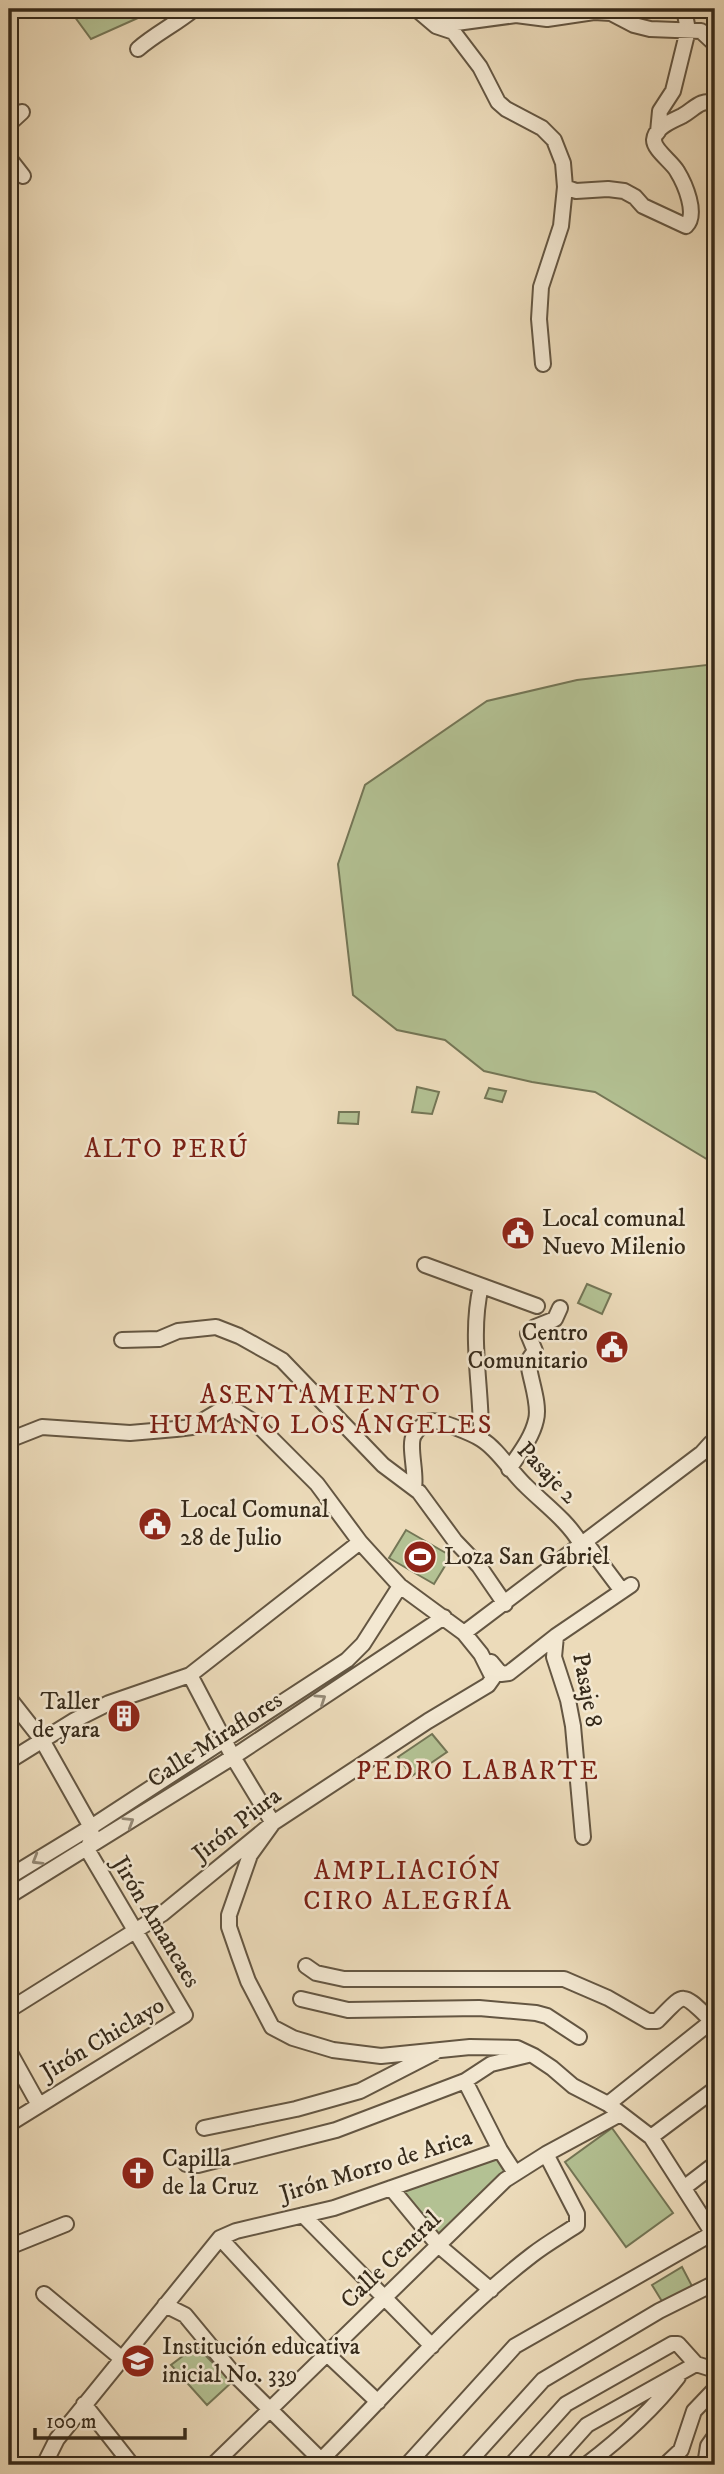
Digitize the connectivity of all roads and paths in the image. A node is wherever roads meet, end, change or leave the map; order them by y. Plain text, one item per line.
1 (194, 9) edge
2 (416, 9) edge
3 (684, 9) edge
4 (593, 10) edge
5 (611, 11) edge
6 (445, 18) edge
7 (688, 30) junction
8 (715, 44) edge
9 (138, 49) dead end
10 (715, 103) edge
11 (22, 112) dead end
12 (9, 124) edge
13 (658, 132) junction
14 (9, 158) edge
15 (23, 176) dead end
16 (565, 187) junction
17 (543, 364) dead end
18 (425, 1265) dead end
19 (481, 1286) junction
20 (537, 1307) dead end
21 (560, 1308) dead end
22 (122, 1340) dead end
23 (481, 1439) junction
24 (9, 1440) edge
25 (711, 1443) dead end
26 (509, 1469) junction
27 (414, 1488) junction
28 (360, 1542) junction
29 (583, 1543) junction
30 (400, 1586) junction
31 (505, 1604) junction
32 (444, 1617) junction
33 (464, 1633) junction
34 (556, 1636) junction
35 (481, 1654) junction
36 (190, 1675) junction
37 (9, 1698) edge
38 (225, 1739) junction
39 (43, 1740) junction
40 (233, 1757) junction
41 (9, 1761) edge
42 (273, 1824) junction
43 (91, 1827) junction
44 (583, 1837) dead end
45 (87, 1849) junction
46 (9, 1877) edge
47 (9, 1896) edge
48 (136, 1930) junction
49 (306, 1966) dead end
50 (301, 1999) dead end
51 (9, 2010) edge
52 (185, 2015) joint
53 (714, 2021) edge
54 (579, 2037) dead end
55 (440, 2050) junction
56 (9, 2051) edge
57 (534, 2056) junction
58 (465, 2081) junction
59 (715, 2089) edge
60 (608, 2104) junction
61 (39, 2105) junction
62 (621, 2114) junction
63 (9, 2124) edge
64 (204, 2128) dead end
65 (651, 2137) junction
66 (500, 2150) junction
67 (547, 2154) junction
68 (186, 2164) dead end
69 (715, 2164) edge
70 (515, 2174) junction
71 (685, 2187) junction
72 (391, 2188) junction
73 (303, 2215) junction
74 (66, 2224) dead end
75 (714, 2235) edge
76 (220, 2238) junction
77 (438, 2245) junction
78 (9, 2247) edge
79 (715, 2283) edge
80 (491, 2290) junction
81 (44, 2294) dead end
82 (384, 2298) junction
83 (165, 2305) junction
84 (432, 2346) junction
85 (327, 2354) junction
86 (121, 2358) junction
87 (696, 2364) junction
88 (715, 2370) edge
89 (681, 2373) junction
90 (715, 2389) edge
91 (378, 2402) junction
92 (84, 2404) junction
93 (269, 2410) junction
94 (715, 2436) edge
95 (324, 2462) edge
96 (129, 2464) edge
97 (44, 2465) edge
98 (213, 2465) edge
99 (407, 2465) edge
100 (466, 2465) edge
101 (511, 2465) edge
102 (551, 2465) edge
103 (586, 2465) edge
104 (665, 2465) edge
105 (705, 2465) edge

1 - 9 street
2 - 6 street
3 - 7 street
4 - 5 street
4 - 6 street
5 - 7 street
6 - 16 street
7 - 8 street
7 - 13 street
10 - 13 street
11 - 12 street
13 - 16 street
14 - 15 street
16 - 17 street
18 - 19 street
19 - 20 street
19 - 23 street
21 - 26 street
22 - 27 street
23 - 26 street, Pasaje 2
23 - 27 street, Pasaje 2
24 - 28 street
25 - 29 street
26 - 29 street, Pasaje 2
27 - 31 street
28 - 30 street
28 - 36 street
29 - 31 street
29 - 34 street, Pasaje 2
30 - 32 street
30 - 38 street, Calle Miraflores
31 - 33 street
32 - 33 street
40 -> 32 street, Calle Miraflores
33 - 35 street
34 - 35 street
34 - 44 street, Pasaje 8
35 - 42 street, Jirón Piura
36 - 38 street
36 - 39 street
37 - 39 street
38 - 40 street
38 - 43 street, Calle Miraflores
39 - 41 street
39 - 43 street
40 - 42 street
45 -> 40 street, Calle Miraflores
42 - 48 street, Jirón Piura
42 - 55 street
43 - 45 street, Jirón Amancaes
43 -> 46 street, Calle Miraflores
45 - 47 street, Calle Miraflores
45 - 48 street, Jirón Amancaes
48 - 51 street, Jirón Piura
48 - 52 street, Jirón Amancaes
49 - 53 street
50 - 54 street
52 - 61 street, Jirón Chiclayo
53 - 60 street
55 - 57 street
55 - 64 street
56 - 61 street
57 - 58 street
57 - 60 street
58 - 66 street
58 - 68 street
59 - 65 street
60 - 62 street
61 - 63 street, Jirón Chiclayo
62 - 65 street
62 - 67 street, Calle Central
65 - 71 street
66 - 70 street
66 - 72 street, Jirón Morro de Arica
67 - 70 street, Calle Central
67 - 80 street
69 - 71 street
70 - 77 street, Calle Central
71 - 75 street
72 - 73 street, Jirón Morro de Arica
72 - 77 street
73 - 76 street, Jirón Morro de Arica
73 - 82 street
74 - 78 street
75 - 99 street
76 - 83 street
76 - 85 street
77 - 80 street
77 - 82 street, Calle Central
79 - 100 street
80 - 84 street
81 - 86 street
82 - 84 street
82 - 85 street, Calle Central
83 - 86 street
83 - 93 street
84 - 91 street
85 - 91 street
85 - 93 street, Calle Central
86 - 92 street
87 - 88 street
87 - 89 street
87 - 101 street
89 - 102 street
89 - 103 street
90 - 104 street
91 - 95 street
92 - 96 street
92 - 97 street
93 - 95 street
93 - 98 street, Calle Central
94 - 105 street

